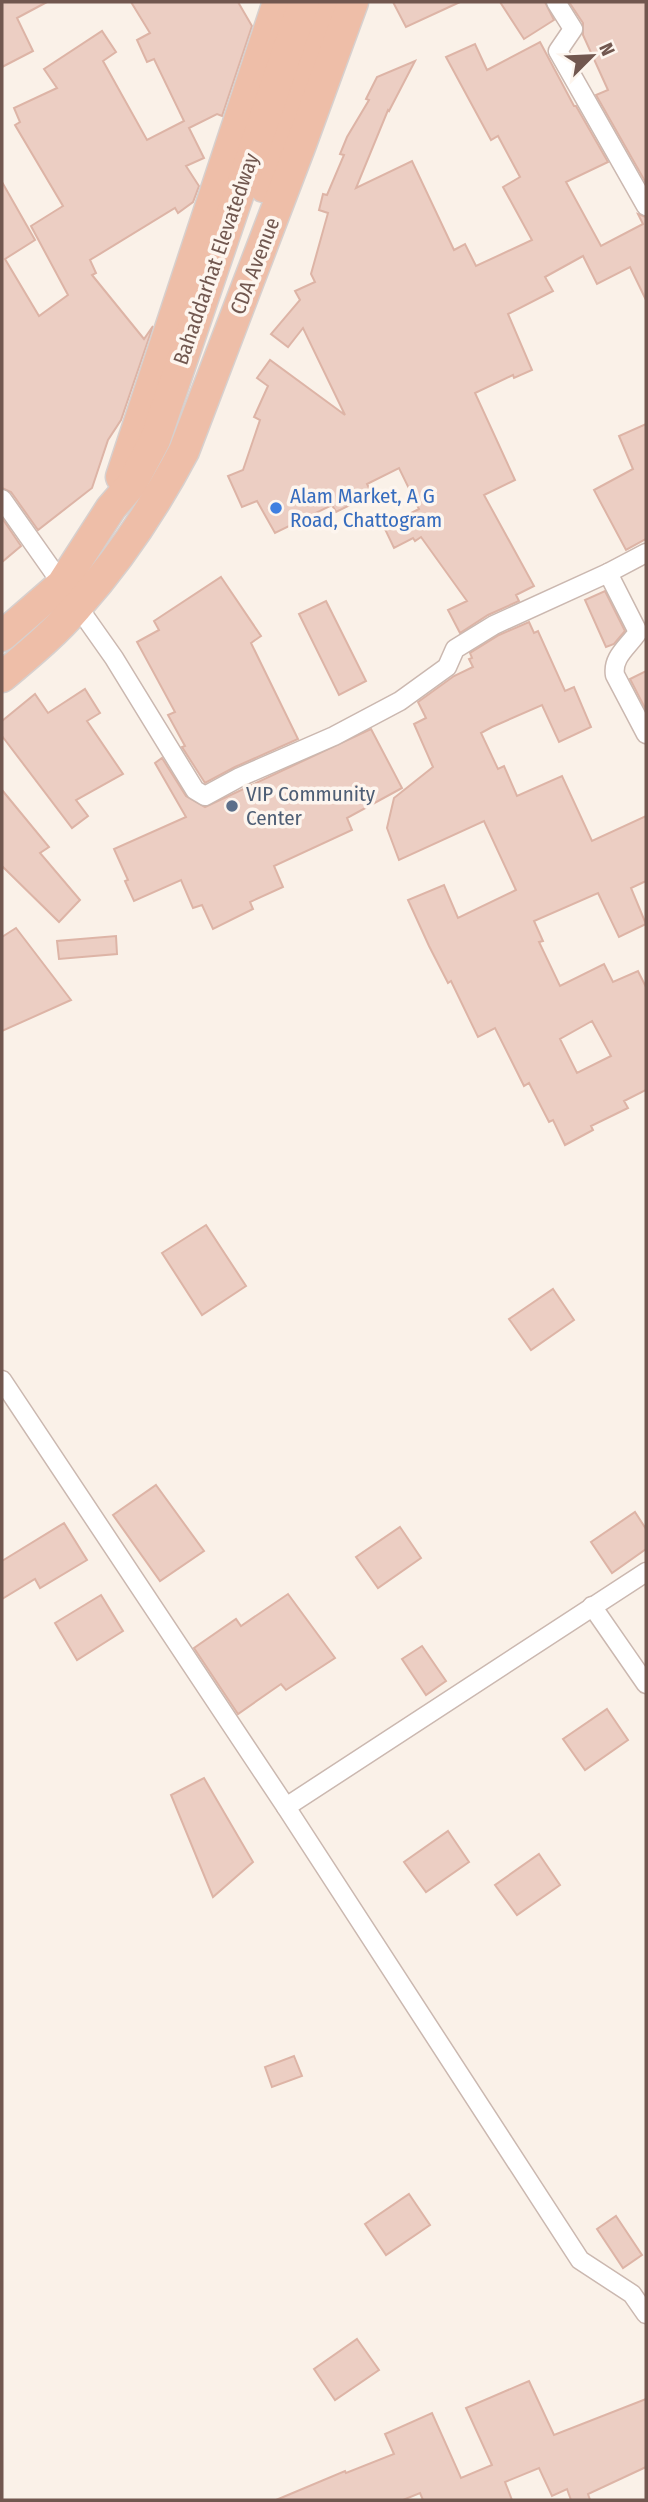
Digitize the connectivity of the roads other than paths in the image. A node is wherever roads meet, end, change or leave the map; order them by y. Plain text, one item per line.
1 (278, 2) edge
2 (304, 2) edge
3 (328, 2) edge
4 (353, 2) edge
5 (555, 2) edge
6 (646, 206) edge
7 (164, 443) junction
8 (2, 499) edge
9 (111, 508) junction
10 (142, 523) junction
11 (646, 553) edge
12 (608, 573) junction
13 (70, 595) junction
14 (2, 636) edge
15 (2, 677) edge
16 (646, 734) edge
17 (2, 1380) edge
18 (646, 1572) edge
19 (592, 1606) junction
20 (646, 1684) edge
21 (286, 1807) junction
22 (646, 2314) edge

1 - 9 highway
2 - 7 highway, Bahaddarhat Elevatedway
3 - 7 highway, Bahaddarhat Elevatedway
4 - 10 highway, CDA Avenue
5 - 6 street
7 - 9 highway, Bahaddarhat Elevatedway
7 - 10 highway, Bahaddarhat Elevatedway
8 - 13 street
9 - 13 highway
10 - 13 highway
11 - 12 street
12 - 13 street
12 - 16 street
13 - 14 highway
13 - 15 highway
17 - 21 street
18 - 19 street
19 - 20 street
19 - 21 street
21 - 22 street

